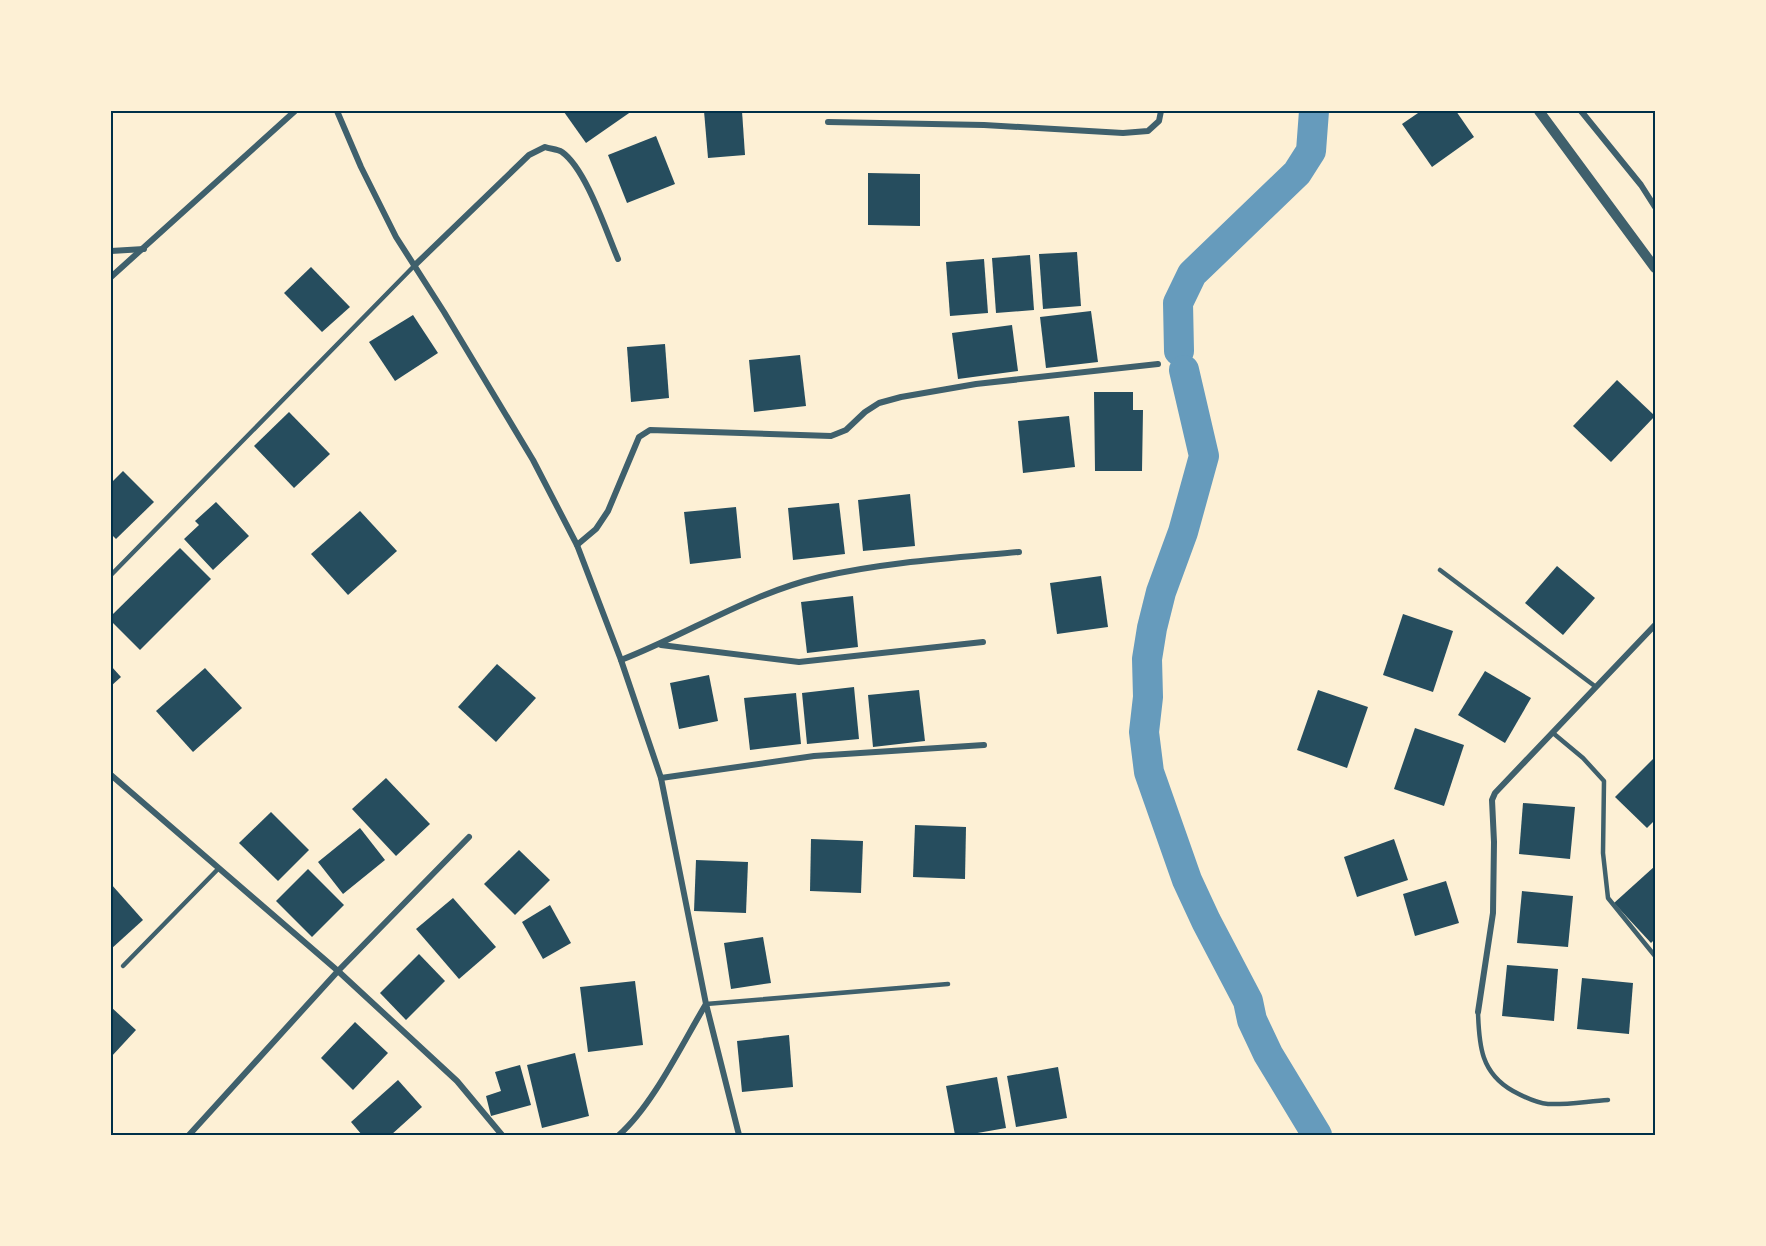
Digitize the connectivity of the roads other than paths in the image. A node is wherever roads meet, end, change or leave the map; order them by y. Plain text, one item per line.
1 (296, 111) edge
2 (337, 111) edge
3 (1161, 111) edge
4 (1539, 111) edge
5 (1581, 111) edge
6 (828, 122) dead end
7 (1655, 207) edge
8 (144, 249) junction
9 (111, 251) edge
10 (618, 259) dead end
11 (1653, 262) edge
12 (414, 266) junction
13 (111, 277) edge
14 (1158, 364) dead end
15 (577, 545) junction
16 (1019, 552) dead end
17 (1440, 570) dead end
18 (111, 575) edge
19 (1655, 625) edge
20 (983, 642) dead end
21 (661, 645) junction
22 (621, 660) junction
23 (1596, 687) junction
24 (1553, 733) junction
25 (984, 745) dead end
26 (111, 775) edge
27 (661, 778) junction
28 (469, 837) dead end
29 (219, 868) junction
30 (1655, 956) edge
31 (123, 966) dead end
32 (338, 971) junction
33 (948, 984) dead end
34 (706, 1004) junction
35 (1478, 1012) joint
36 (1608, 1100) dead end
37 (189, 1135) edge
38 (502, 1135) edge
39 (619, 1135) edge
40 (739, 1135) edge

1 - 8 street
2 - 12 street
3 - 6 street
4 - 11 street
5 - 7 street
8 - 9 street
8 - 13 street
10 - 12 street
12 - 15 street
12 - 18 lane
14 - 15 street
15 - 22 street
16 - 21 street
17 - 23 lane
19 - 23 street
20 - 21 street
21 - 22 street
22 - 27 street
23 - 24 street
24 - 30 lane
24 - 35 street
25 - 27 street
26 - 29 street
27 - 34 street
28 - 32 street
29 - 31 lane
29 - 32 street
32 - 37 street
32 - 38 street
33 - 34 lane
34 - 39 street
34 - 40 street
35 - 36 lane

